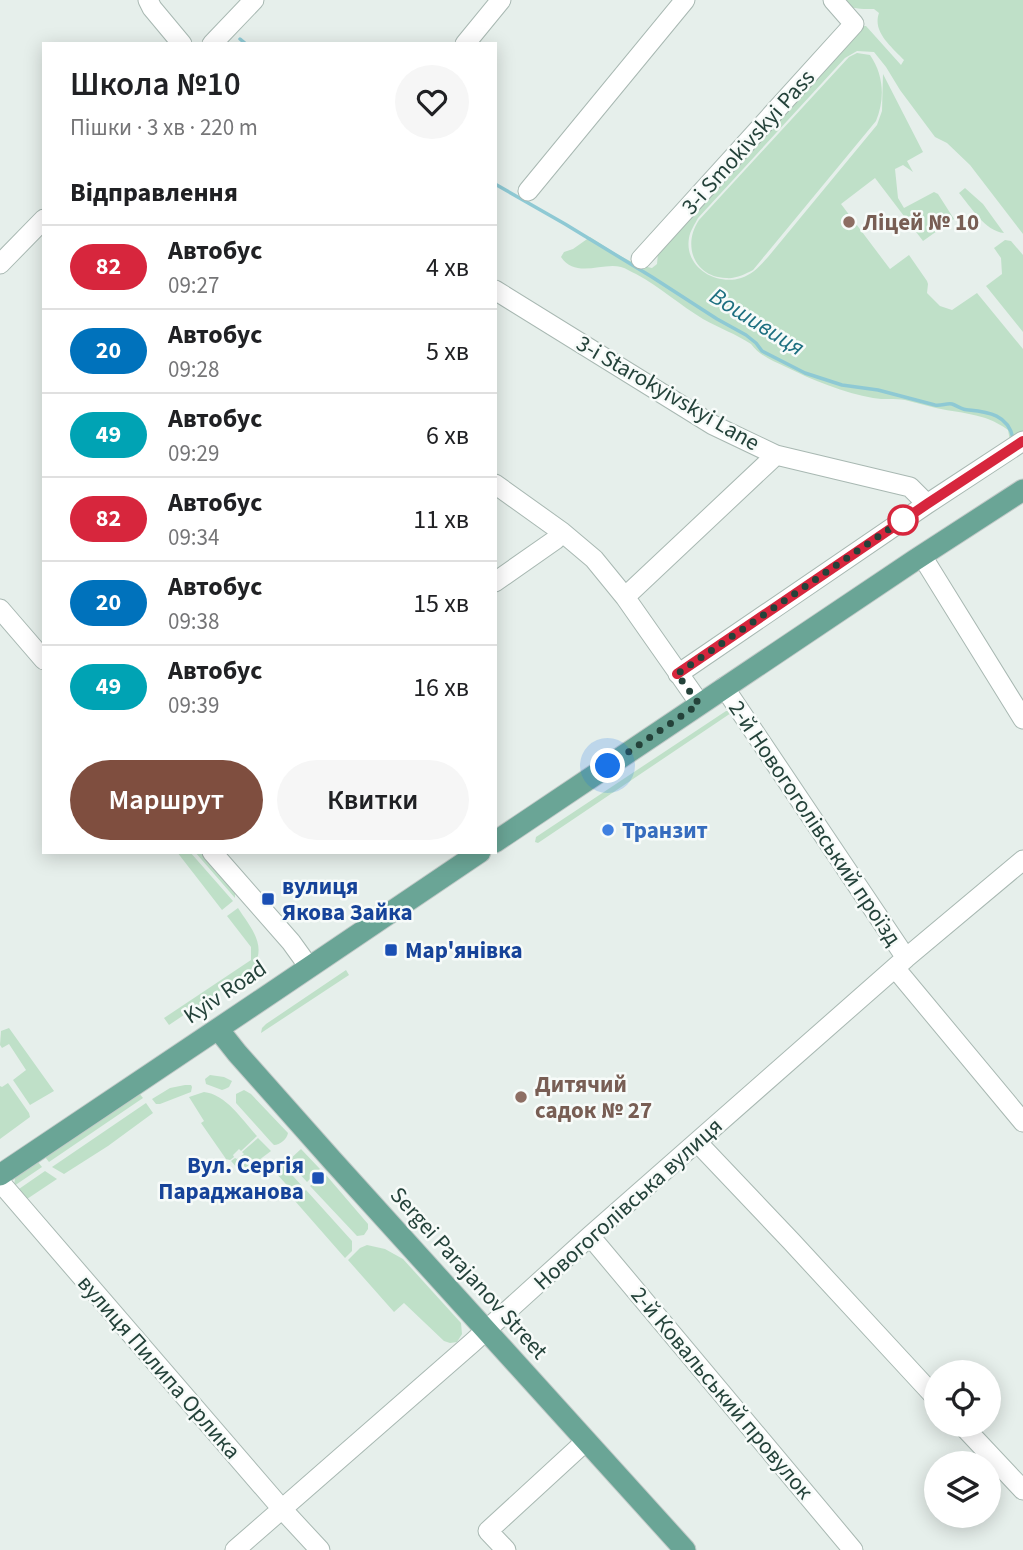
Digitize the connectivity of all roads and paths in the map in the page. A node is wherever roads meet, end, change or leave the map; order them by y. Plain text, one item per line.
1 (148, 0) edge
2 (254, 0) edge
3 (501, 0) edge
4 (685, 0) edge
5 (833, 0) edge
6 (180, 42) edge
7 (214, 42) edge
8 (467, 42) edge
9 (528, 191) dead end
10 (42, 221) edge
11 (641, 259) dead end
12 (0, 264) edge
13 (497, 291) edge
14 (1023, 441) edge
15 (776, 455) junction
16 (497, 485) edge
17 (1023, 489) edge
18 (927, 504) junction
19 (562, 532) junction
20 (922, 556) junction
21 (497, 581) edge
22 (625, 597) junction
23 (0, 609) edge
24 (42, 658) edge
25 (677, 674) junction
26 (724, 688) junction
27 (699, 704) junction
28 (1023, 719) edge
29 (497, 841) edge
30 (214, 854) edge
31 (477, 854) edge
32 (1021, 866) edge
33 (901, 963) junction
34 (309, 967) junction
35 (218, 1029) junction
36 (1023, 1122) edge
37 (697, 1142) junction
38 (0, 1174) edge
39 (0, 1182) edge
40 (590, 1236) junction
41 (485, 1330) junction
42 (924, 1385) edge
43 (973, 1437) edge
44 (586, 1441) junction
45 (1023, 1490) edge
46 (282, 1509) junction
47 (235, 1550) edge
48 (320, 1550) edge
49 (506, 1550) edge
50 (685, 1550) edge
51 (853, 1550) edge

1 - 6 street
2 - 7 street
3 - 8 street
4 - 9 street
5 - 11 street, 3-i Smokivskyi Pass
10 - 12 street
13 - 15 street, 3-i Starokyivskyi Lane
14 - 18 street
15 - 18 street, 3-i Starokyivskyi Lane
15 - 22 street
16 - 19 street
17 - 20 main road
18 - 25 street
19 - 21 street
19 - 22 street
20 - 26 main road
20 - 28 street
22 - 25 street
23 - 24 street
25 - 27 street
26 - 27 main road
26 - 33 street, 2-й Новогоголівський проїзд
27 - 29 main road
30 - 34 street
31 - 34 main road, Kyiv Road
32 - 33 street, Новогоголівська вулиця
33 - 36 street, 2-й Новогоголівський проїзд
33 - 37 street, Новогоголівська вулиця
34 - 35 main road, Kyiv Road
35 - 38 main road, Kyiv Road
35 - 41 main road, Sergei Parajanov Street
37 - 40 street, Новогоголівська вулиця
37 - 42 street
39 - 46 street, вулиця Пилипа Орлика
40 - 41 street, Новогоголівська вулиця
40 - 51 street, 2-й Ковальський провулок
41 - 44 main road, Sergei Parajanov Street
41 - 46 street, Новогоголівська вулиця
43 - 45 street
44 - 49 street
44 - 50 main road, Sergei Parajanov Street
46 - 47 street, Новогоголівська вулиця
46 - 48 street, вулиця Пилипа Орлика

